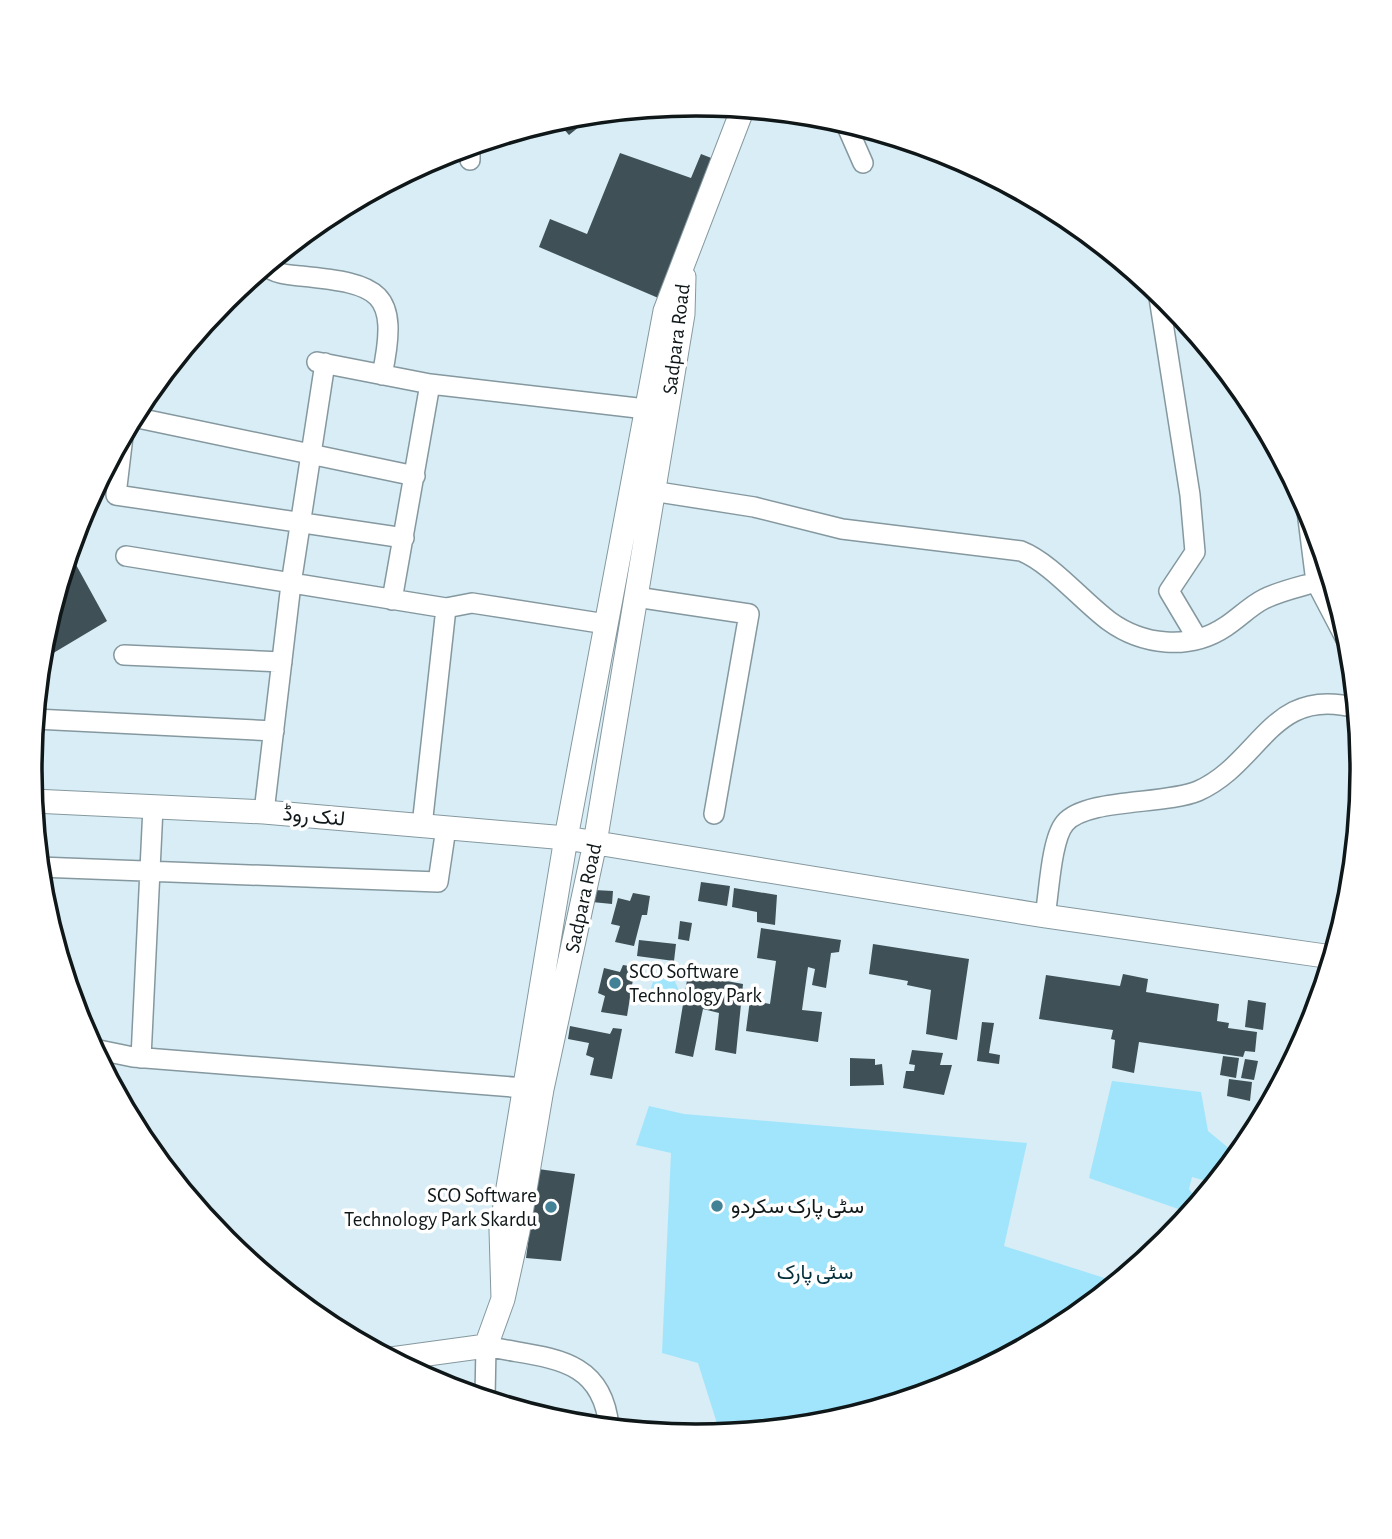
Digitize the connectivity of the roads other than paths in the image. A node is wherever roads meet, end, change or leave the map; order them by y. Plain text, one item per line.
1 (739, 117) edge
2 (850, 134) edge
3 (863, 163) dead end
4 (685, 256) junction
5 (274, 271) edge
6 (1161, 310) edge
7 (382, 375) junction
8 (430, 384) junction
9 (646, 409) junction
10 (144, 419) edge
11 (312, 455) junction
12 (119, 461) edge
13 (415, 476) junction
14 (643, 489) junction
15 (303, 523) junction
16 (404, 538) junction
17 (1311, 549) edge
18 (126, 556) dead end
19 (1315, 582) junction
20 (292, 584) junction
21 (636, 597) junction
22 (392, 600) junction
23 (446, 608) junction
24 (1330, 610) edge
25 (606, 624) junction
26 (1197, 638) junction
27 (124, 656) dead end
28 (282, 662) junction
29 (1347, 706) edge
30 (44, 719) edge
31 (274, 731) junction
32 (43, 801) edge
33 (153, 807) junction
34 (264, 812) junction
35 (714, 814) dead end
36 (422, 826) junction
37 (446, 828) junction
38 (565, 838) junction
39 (595, 843) junction
40 (50, 867) edge
41 (150, 869) junction
42 (1045, 916) junction
43 (1323, 956) edge
44 (106, 1051) edge
45 (141, 1058) junction
46 (525, 1088) junction
47 (503, 1299) junction
48 (486, 1346) junction
49 (408, 1357) edge
50 (485, 1389) edge
51 (607, 1417) edge

1 - 4 main road
2 - 3 street
4 - 9 main road, Sadpara Road
4 - 14 main road, Sadpara Road
5 - 7 street
6 - 26 street
7 - 8 street
7 - 11 street
8 - 9 street
8 - 13 street
9 - 14 main road, Sadpara Road
10 - 11 street
11 - 13 street
11 - 15 street
12 - 15 street
13 - 16 street
14 - 21 main road, Sadpara Road
14 - 25 main road, Sadpara Road
14 - 26 street
15 - 16 street
15 - 20 street
16 - 22 street
17 - 19 street
18 - 20 street
19 - 24 street
19 - 26 street
20 - 22 street
20 - 28 street
21 - 35 street
21 - 39 main road, Sadpara Road
22 - 23 street
23 - 25 street
23 - 36 street
25 - 38 main road, Sadpara Road
27 - 28 street
28 - 31 street
29 - 42 street
30 - 31 street
31 - 34 street
32 - 33 main road, لنک روڈ
33 - 34 main road, لنک روڈ
33 - 41 street
34 - 36 main road, لنک روڈ
36 - 37 main road, لنک روڈ
37 - 38 main road, لنک روڈ
37 - 41 street
38 - 39 main road, لنک روڈ
38 - 46 main road, Sadpara Road
39 - 42 main road, لنک روڈ
39 - 47 main road, Sadpara Road
40 - 41 street
41 - 45 street
42 - 43 main road, لنک روڈ
44 - 45 street
45 - 46 street
46 - 47 main road, Sadpara Road
47 - 48 main road
48 - 49 main road
48 - 50 street
48 - 51 street

